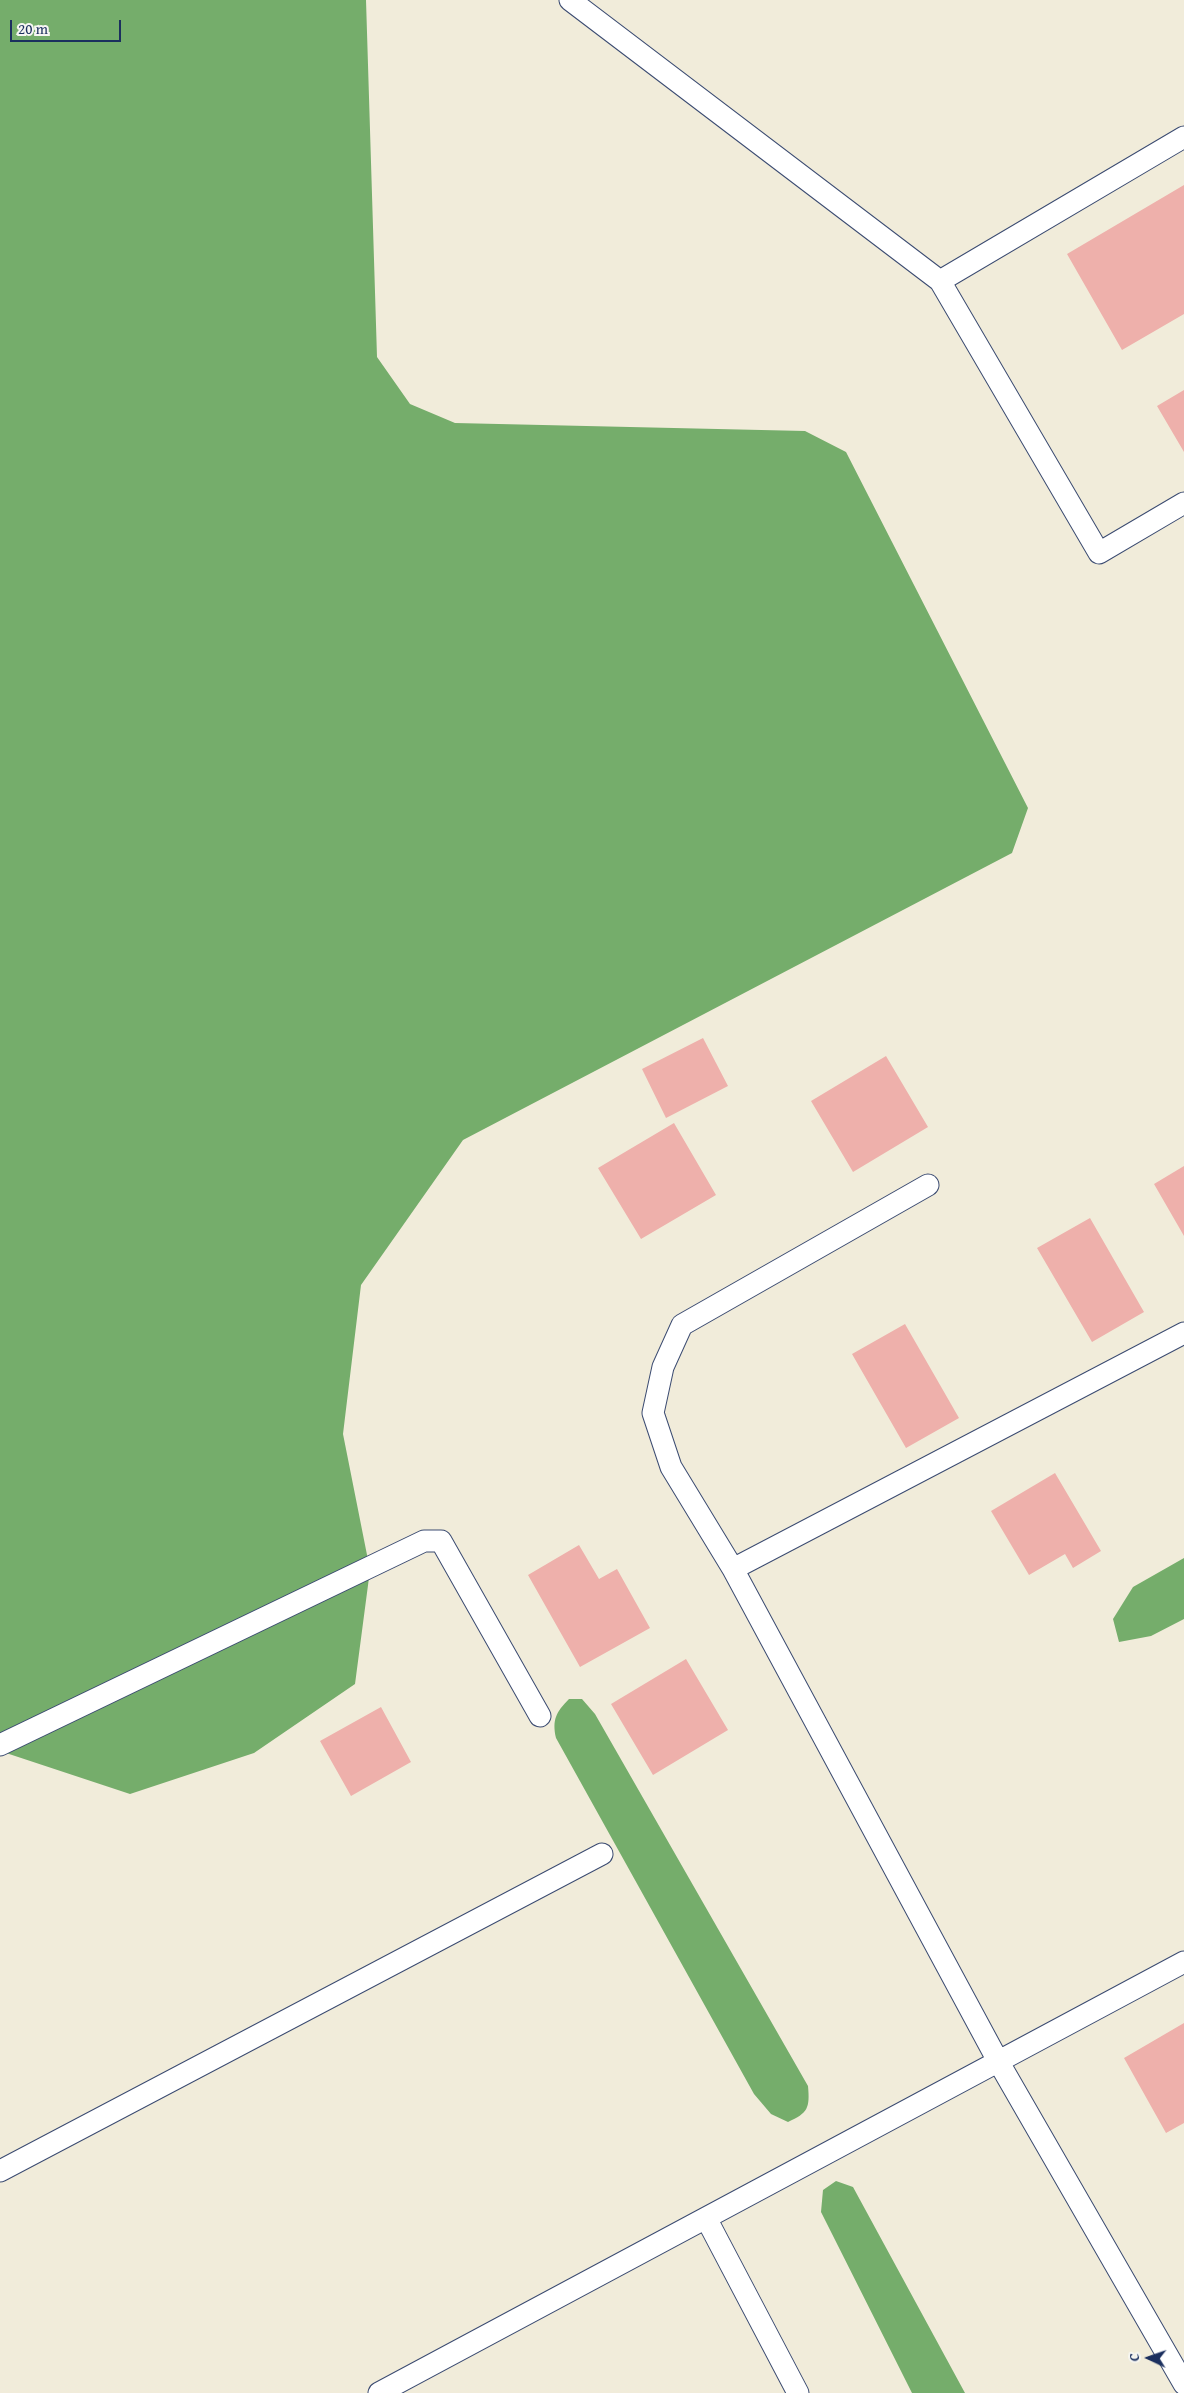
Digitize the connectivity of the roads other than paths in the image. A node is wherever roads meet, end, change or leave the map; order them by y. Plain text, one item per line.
1 (570, 0) edge
2 (1184, 137) edge
3 (940, 281) junction
4 (1184, 503) edge
5 (928, 1185) dead end
6 (1184, 1334) edge
7 (733, 1569) junction
8 (540, 1716) dead end
9 (0, 1745) edge
10 (602, 1854) dead end
11 (1184, 1962) edge
12 (998, 2062) junction
13 (0, 2171) edge
14 (706, 2218) junction
15 (1184, 2384) edge
16 (378, 2393) edge
17 (798, 2393) edge

1 - 3 lane
2 - 3 lane
3 - 4 lane
5 - 7 lane
6 - 7 lane
7 - 12 lane
8 - 9 lane
10 - 13 lane
11 - 12 lane
12 - 14 lane
12 - 15 lane
14 - 16 lane
14 - 17 lane

